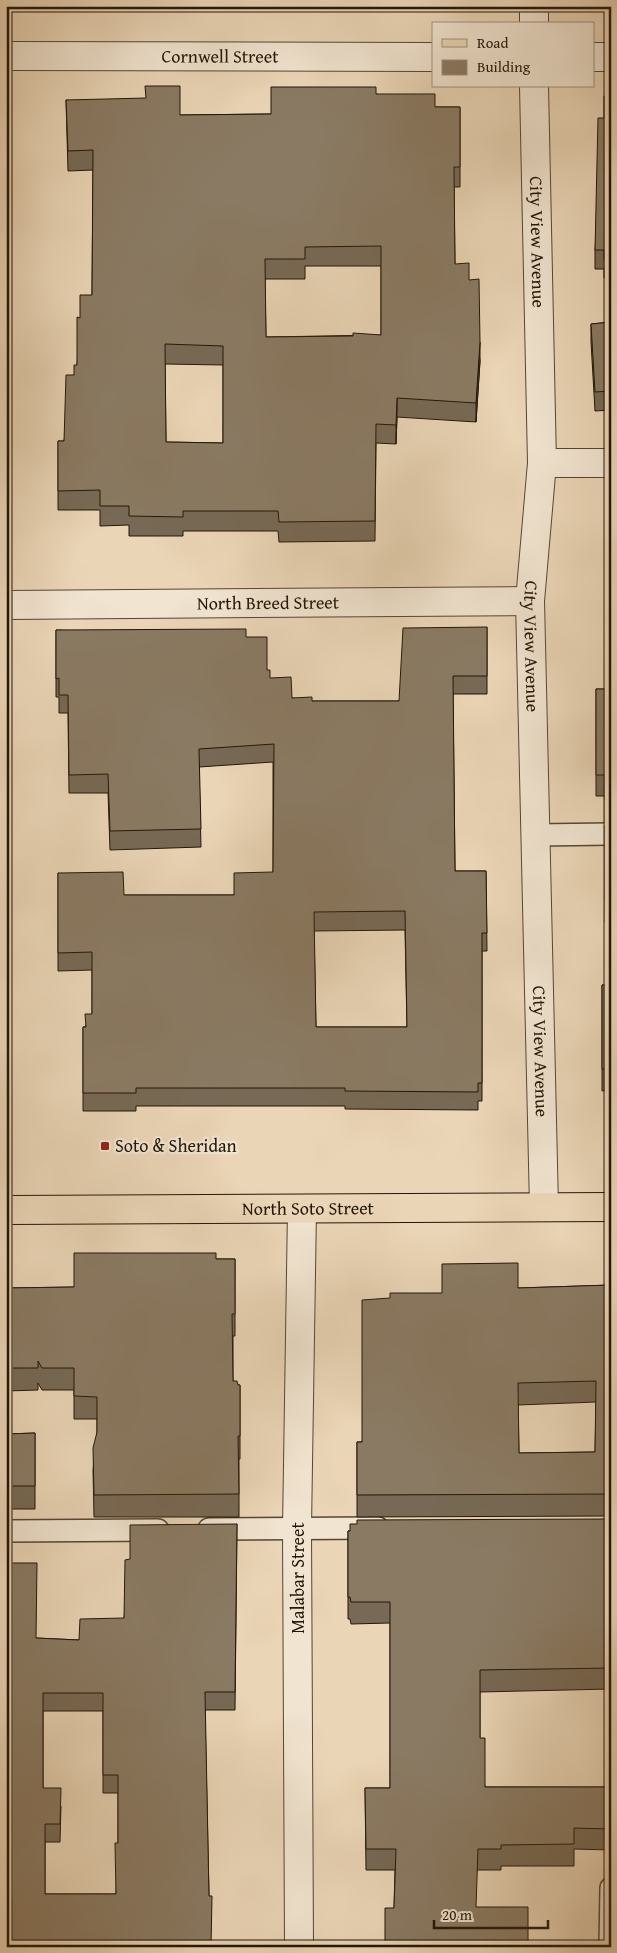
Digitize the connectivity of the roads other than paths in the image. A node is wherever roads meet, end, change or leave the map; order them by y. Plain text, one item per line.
1 (534, 6) edge
2 (534, 22) edge
3 (6, 56) edge
4 (432, 57) edge
5 (594, 57) edge
6 (611, 57) edge
7 (534, 88) edge
8 (542, 463) junction
9 (611, 463) edge
10 (530, 601) junction
11 (6, 605) edge
12 (536, 834) junction
13 (611, 834) edge
14 (544, 1207) junction
15 (611, 1207) edge
16 (302, 1209) junction
17 (6, 1210) edge
18 (298, 1528) junction
19 (395, 1528) edge
20 (6, 1531) edge
21 (611, 1888) edge
22 (300, 1947) edge
23 (610, 1947) edge

1 - 2 street
3 - 4 street, Cornwell Street
5 - 6 street
7 - 8 street, City View Avenue
8 - 9 street
8 - 10 street, City View Avenue
10 - 11 street, North Breed Street
10 - 12 street, City View Avenue
12 - 13 lane
12 - 14 street, City View Avenue
14 - 15 main road, North Soto Street
14 - 16 main road, North Soto Street
16 - 17 main road, North Soto Street
16 - 18 street, Malabar Street
18 - 19 lane
18 - 20 lane
18 - 22 street, Malabar Street
21 - 23 lane

